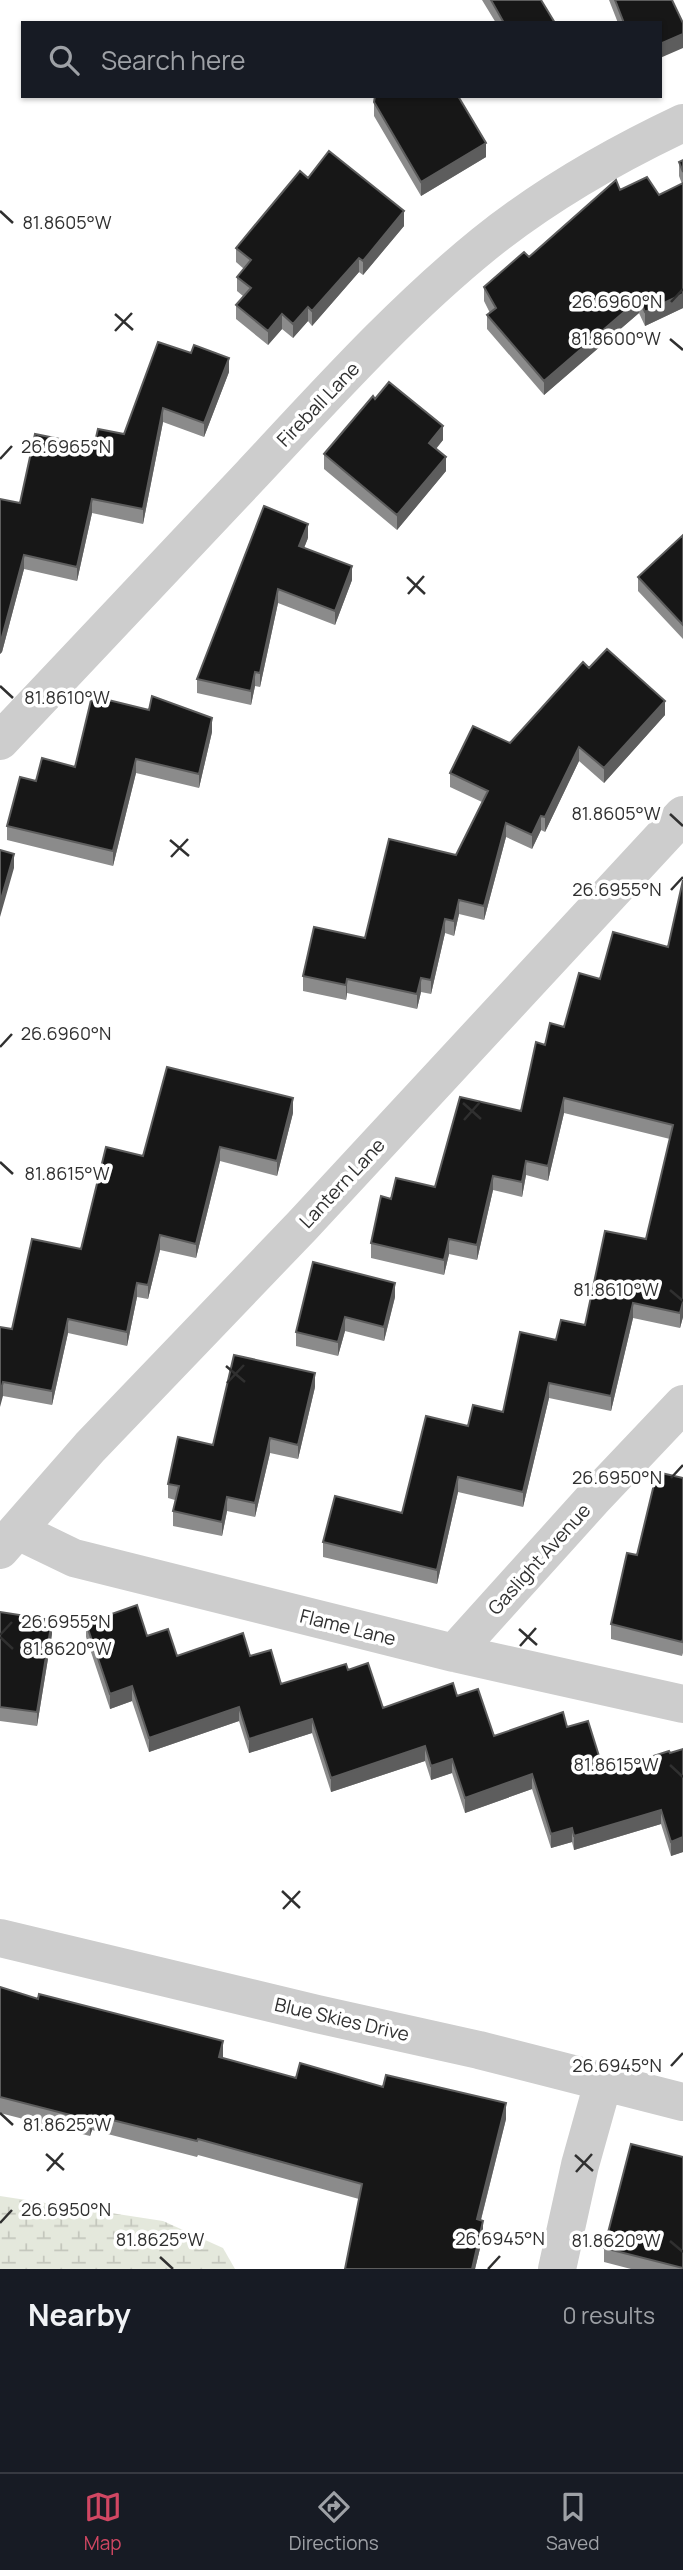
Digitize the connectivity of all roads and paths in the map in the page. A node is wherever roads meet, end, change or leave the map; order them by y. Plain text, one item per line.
1 (683, 123) edge
2 (0, 741) edge
3 (683, 815) edge
4 (683, 1404) edge
5 (9, 1541) edge
6 (454, 1653) junction
7 (683, 1704) edge
8 (0, 1938) edge
9 (603, 2083) junction
10 (683, 2102) edge
11 (557, 2269) edge

1 - 2 street, Fireball Lane
3 - 5 street, Lantern Lane
4 - 6 street, Gaslight Avenue
5 - 6 street, Flame Lane
6 - 7 street, Flame Lane
8 - 9 street, Blue Skies Drive
9 - 10 street, Blue Skies Drive
9 - 11 street

